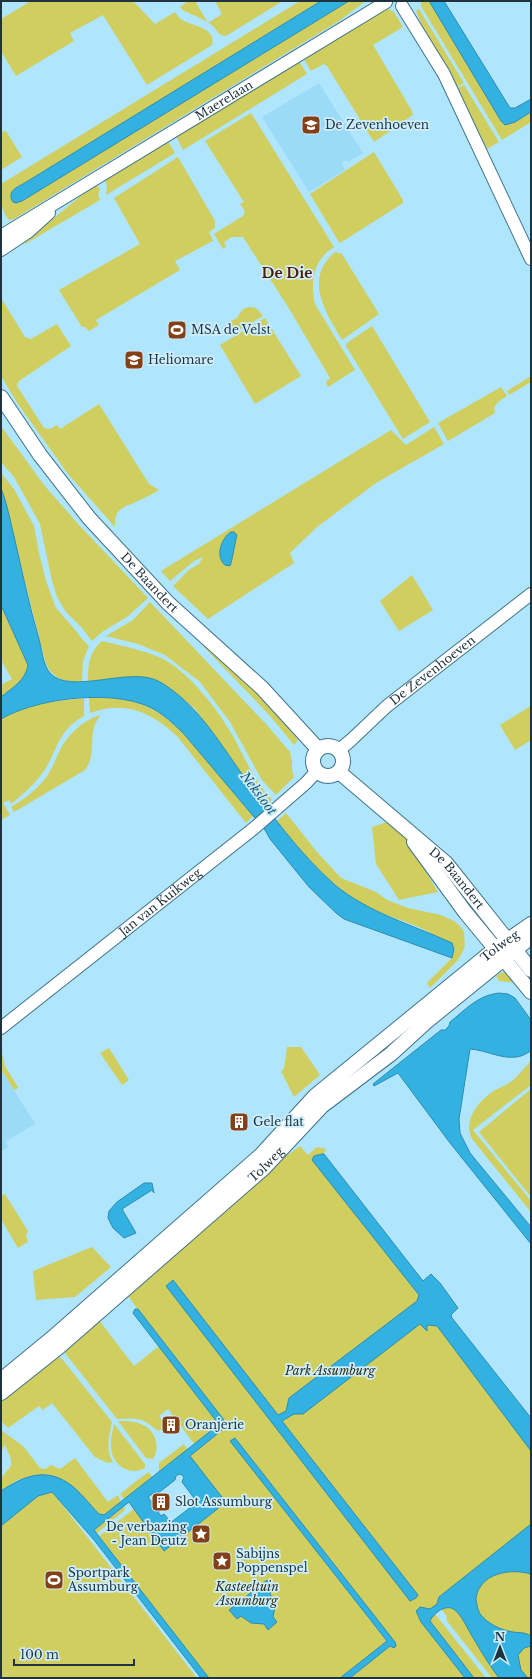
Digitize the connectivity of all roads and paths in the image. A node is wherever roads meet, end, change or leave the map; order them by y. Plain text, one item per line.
1 (386, 1) edge
2 (404, 3) edge
3 (63, 199) junction
4 (1, 236) edge
5 (1, 250) edge
6 (531, 259) edge
7 (1, 397) edge
8 (531, 594) edge
9 (318, 749) junction
10 (339, 750) junction
11 (316, 772) junction
12 (339, 772) junction
13 (400, 822) junction
14 (531, 924) edge
15 (531, 937) edge
16 (511, 945) junction
17 (499, 954) junction
18 (531, 970) edge
19 (531, 992) edge
20 (1, 1028) edge
21 (1, 1380) edge
22 (1, 1393) edge

1 - 2 street
1 - 3 street, Maerelaan
2 - 6 street
3 - 4 street, Maerelaan
3 - 5 street, Maerelaan
7 - 9 main road, De Baandert
8 - 10 street, De Zevenhoeven
9 - 10 main road
9 - 11 main road
10 - 12 main road
11 - 12 main road
11 - 20 street, Jan van Kuikweg
12 - 13 main road, De Baandert
13 - 16 main road, De Baandert
13 - 17 main road, De Baandert
14 - 16 main road, Tolweg
15 - 16 main road, Tolweg
16 - 17 main road, Tolweg
16 - 18 main road, De Baandert
17 - 19 main road, De Baandert
17 - 21 main road, Tolweg
17 - 22 main road, Tolweg

